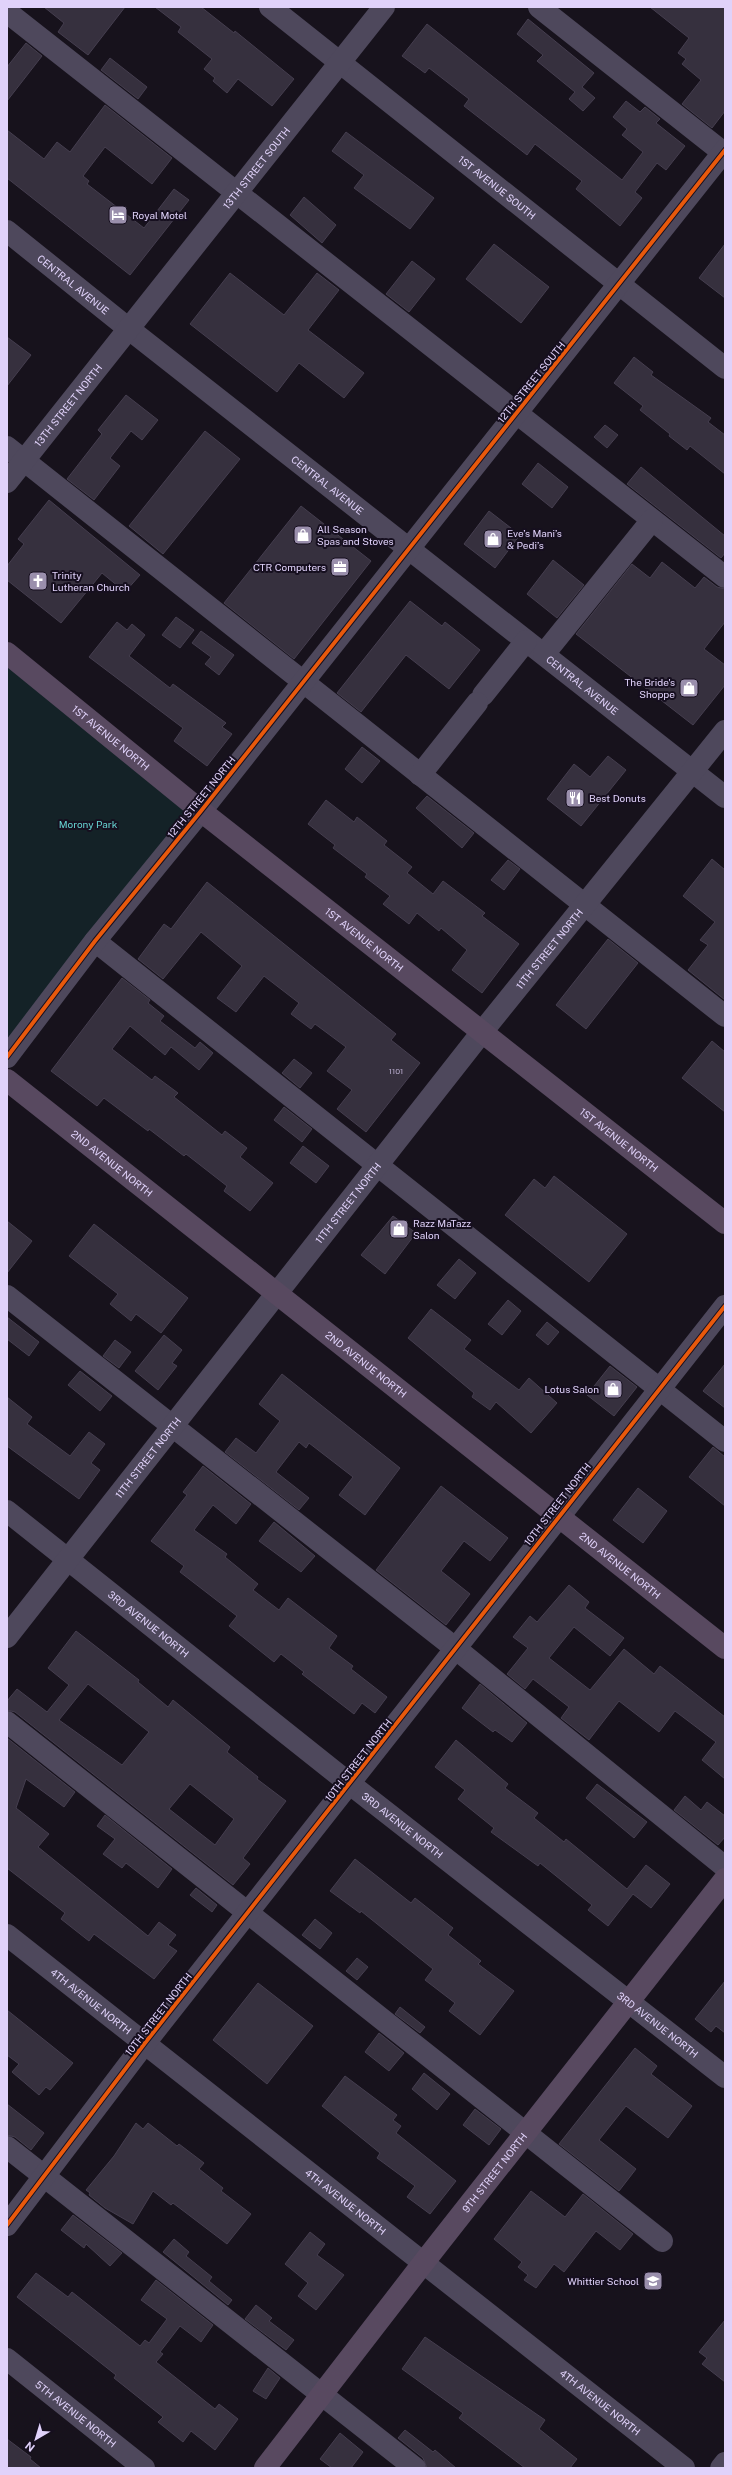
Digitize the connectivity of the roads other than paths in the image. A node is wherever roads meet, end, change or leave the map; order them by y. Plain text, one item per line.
1 (270, 7) edge
2 (384, 7) edge
3 (539, 7) edge
4 (7, 12) edge
5 (340, 64) junction
6 (724, 152) edge
7 (237, 193) junction
8 (7, 231) edge
9 (620, 284) junction
10 (129, 329) junction
11 (725, 368) edge
12 (517, 413) junction
13 (7, 446) edge
14 (24, 460) junction
15 (7, 482) edge
16 (652, 520) junction
17 (408, 548) junction
18 (725, 577) edge
19 (526, 641) junction
20 (7, 653) edge
21 (544, 654) junction
22 (303, 682) junction
23 (725, 731) edge
24 (693, 772) junction
25 (420, 775) junction
26 (725, 797) edge
27 (201, 812) junction
28 (584, 906) junction
29 (95, 941) junction
30 (725, 1016) edge
31 (482, 1032) junction
32 (7, 1057) edge
33 (7, 1080) edge
34 (377, 1166) junction
35 (725, 1223) edge
36 (277, 1294) junction
37 (7, 1296) edge
38 (725, 1306) edge
39 (659, 1389) junction
40 (173, 1426) junction
41 (725, 1441) edge
42 (7, 1510) edge
43 (558, 1516) junction
44 (68, 1560) junction
45 (7, 1637) edge
46 (455, 1648) junction
47 (725, 1648) edge
48 (7, 1722) edge
49 (350, 1784) junction
50 (725, 1867) edge
51 (725, 1879) edge
52 (248, 1913) junction
53 (7, 1935) edge
54 (627, 2001) junction
55 (145, 2043) junction
56 (725, 2077) edge
57 (525, 2132) junction
58 (7, 2147) edge
59 (44, 2177) junction
60 (7, 2225) edge
61 (662, 2241) dead end
62 (424, 2262) junction
63 (7, 2360) edge
64 (322, 2395) junction
65 (725, 2463) edge
66 (144, 2468) edge
67 (265, 2468) edge
68 (415, 2468) edge
69 (684, 2468) edge
70 (721, 2468) edge

1 - 5 street, 1ST AVENUE SOUTH
2 - 5 street, 13TH STREET SOUTH
3 - 6 street
4 - 7 street
5 - 7 street, 13TH STREET SOUTH
5 - 9 street, 1ST AVENUE SOUTH
6 - 9 street, 12TH STREET SOUTH
7 - 10 street, 13TH STREET SOUTH
7 - 12 street
8 - 10 street, CENTRAL AVENUE
9 - 11 street, 1ST AVENUE SOUTH
9 - 12 street, 12TH STREET SOUTH
10 - 14 street, 13TH STREET NORTH
10 - 17 street, CENTRAL AVENUE
12 - 16 street
12 - 17 street, 12TH STREET SOUTH
13 - 14 street
14 - 15 street, 13TH STREET NORTH
14 - 22 street
16 - 18 street
16 - 21 street
17 - 19 street, CENTRAL AVENUE
17 - 22 street, 12TH STREET NORTH
19 - 21 street, CENTRAL AVENUE
19 - 25 street
20 - 27 main road, 1ST AVENUE NORTH
21 - 24 street, CENTRAL AVENUE
22 - 25 street
22 - 27 street, 12TH STREET NORTH
23 - 24 street, 11TH STREET NORTH
24 - 26 street, CENTRAL AVENUE
24 - 28 street, 11TH STREET NORTH
25 - 28 street
27 - 29 street, 12TH STREET NORTH
27 - 31 main road, 1ST AVENUE NORTH
28 - 30 street
28 - 31 street, 11TH STREET NORTH
29 - 32 street, 12TH STREET NORTH
29 - 34 street
31 - 34 street, 11TH STREET NORTH
31 - 35 main road, 1ST AVENUE NORTH
33 - 36 main road, 2ND AVENUE NORTH
34 - 36 street, 11TH STREET NORTH
34 - 39 street
36 - 40 street, 11TH STREET NORTH
36 - 43 main road, 2ND AVENUE NORTH
37 - 40 street
38 - 39 street, 10TH STREET NORTH
39 - 41 street
39 - 43 street, 10TH STREET NORTH
40 - 44 street, 11TH STREET NORTH
40 - 46 street
42 - 44 street, 3RD AVENUE NORTH
43 - 46 street, 10TH STREET NORTH
43 - 47 main road, 2ND AVENUE NORTH
44 - 45 street, 11TH STREET NORTH
44 - 49 street, 3RD AVENUE NORTH
46 - 49 street, 10TH STREET NORTH
46 - 50 street
48 - 52 street
49 - 52 street, 10TH STREET NORTH
49 - 54 street, 3RD AVENUE NORTH
51 - 54 main road, 9TH STREET NORTH
52 - 55 street, 10TH STREET NORTH
52 - 57 street
53 - 55 street, 4TH AVENUE NORTH
54 - 56 street, 3RD AVENUE NORTH
54 - 57 main road, 9TH STREET NORTH
55 - 59 street, 10TH STREET NORTH
55 - 62 street, 4TH AVENUE NORTH
57 - 61 street
57 - 62 main road, 9TH STREET NORTH
58 - 59 street
59 - 60 street, 10TH STREET NORTH
59 - 64 street
62 - 64 main road, 9TH STREET NORTH
62 - 69 street, 4TH AVENUE NORTH
63 - 66 street, 5TH AVENUE NORTH
64 - 67 main road, 9TH STREET NORTH
64 - 68 street
65 - 70 street

